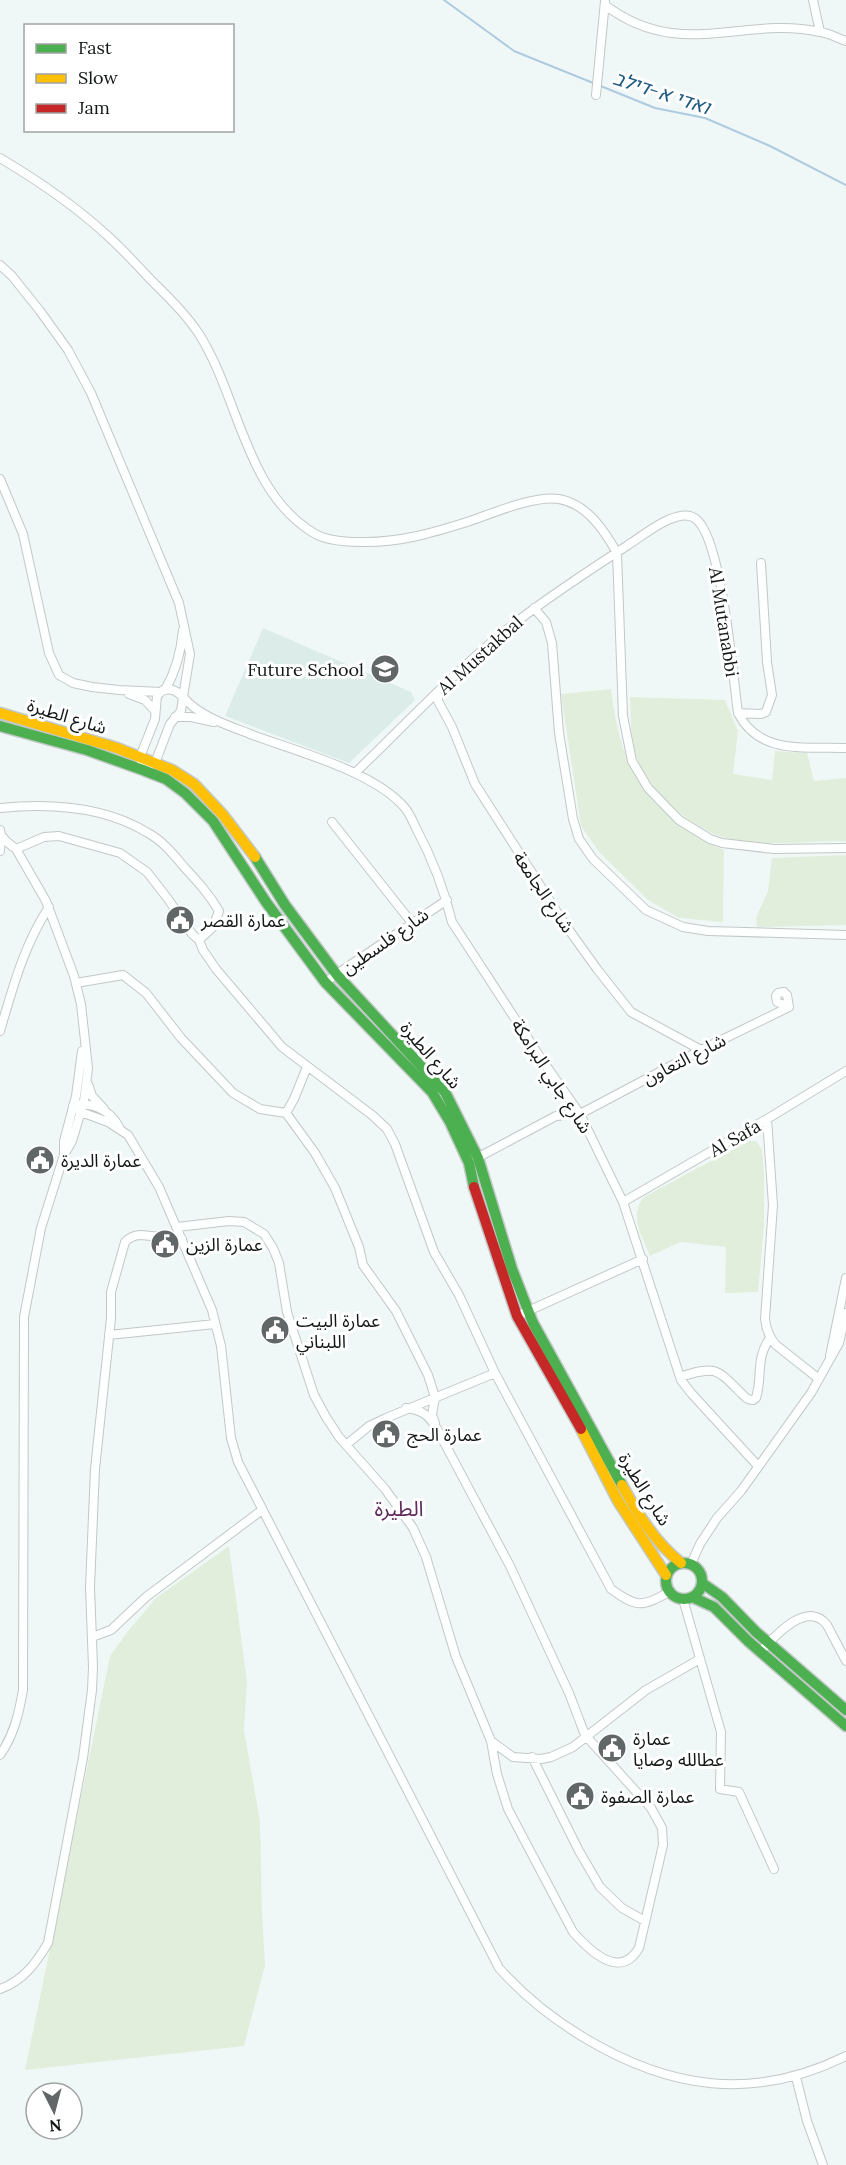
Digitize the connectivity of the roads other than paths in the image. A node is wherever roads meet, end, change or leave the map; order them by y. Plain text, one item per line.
1 (813, 0) edge
2 (605, 3) edge
3 (820, 32) junction
4 (846, 41) edge
5 (596, 95) dead end
6 (0, 158) edge
7 (0, 265) edge
8 (0, 479) edge
9 (617, 553) junction
10 (760, 563) dead end
11 (534, 608) junction
12 (183, 625) junction
13 (119, 690) junction
14 (163, 691) junction
15 (438, 692) junction
16 (183, 697) junction
17 (155, 711) junction
18 (0, 713) edge
19 (738, 713) junction
20 (175, 717) junction
21 (0, 726) edge
22 (230, 726) junction
23 (846, 748) edge
24 (140, 757) junction
25 (155, 763) junction
26 (143, 770) junction
27 (356, 773) junction
28 (0, 808) edge
29 (332, 822) dead end
30 (1, 833) edge
31 (846, 848) edge
32 (16, 849) junction
33 (0, 851) edge
34 (447, 900) junction
35 (49, 907) junction
36 (412, 923) junction
37 (846, 935) edge
38 (199, 940) junction
39 (337, 975) junction
40 (325, 982) junction
41 (76, 983) junction
42 (789, 1006) dead end
43 (0, 1031) edge
44 (84, 1040) junction
45 (701, 1050) junction
46 (307, 1067) junction
47 (846, 1071) edge
48 (87, 1082) junction
49 (73, 1106) junction
50 (82, 1108) junction
51 (109, 1113) junction
52 (286, 1113) junction
53 (580, 1114) junction
54 (100, 1119) junction
55 (767, 1119) junction
56 (120, 1128) junction
57 (75, 1131) junction
58 (64, 1155) junction
59 (473, 1160) junction
60 (623, 1202) junction
61 (177, 1227) junction
62 (182, 1239) junction
63 (643, 1259) junction
64 (846, 1278) edge
65 (528, 1311) junction
66 (846, 1313) edge
67 (518, 1316) junction
68 (215, 1324) junction
69 (109, 1335) junction
70 (770, 1338) junction
71 (830, 1357) junction
72 (495, 1373) junction
73 (680, 1377) junction
74 (819, 1379) junction
75 (435, 1397) junction
76 (406, 1408) junction
77 (437, 1429) junction
78 (346, 1445) junction
79 (758, 1466) junction
80 (261, 1509) junction
81 (686, 1563) junction
82 (666, 1575) junction
83 (702, 1583) junction
84 (669, 1592) junction
85 (688, 1598) junction
86 (92, 1637) junction
87 (768, 1643) junction
88 (760, 1652) junction
89 (700, 1659) junction
90 (846, 1661) edge
91 (846, 1710) edge
92 (846, 1726) edge
93 (585, 1735) junction
94 (491, 1741) junction
95 (0, 1755) edge
96 (532, 1757) junction
97 (774, 1869) dead end
98 (645, 1921) junction
99 (0, 1989) edge
100 (846, 2056) edge
101 (796, 2077) junction
102 (823, 2165) edge

1 - 3 street
2 - 3 street
2 - 5 street
3 - 4 street
6 - 9 street
7 - 12 street
8 - 13 street
9 - 11 street, Al Mustakbal
9 - 19 street, Al Mutanabbi
9 - 31 street
10 - 19 street
11 - 15 street, Al Mustakbal
11 - 37 street
12 - 14 street
12 - 16 street
13 - 14 street
13 - 17 street
14 - 16 street
14 - 17 street
15 - 27 street, Al Mustakbal
15 - 45 street, شارع الجامعة
16 - 20 street
16 - 22 street
17 - 24 street
18 - 24 main road, شارع الطيرة
19 - 23 street
20 - 22 street
20 - 25 street
21 - 26 main road, شارع الطيرة
22 - 27 street, شارع جابي البرامكة
24 - 25 main road, شارع الطيرة
24 - 26 street
25 - 26 street
25 - 39 main road, شارع الطيرة
26 - 40 main road, شارع الطيرة
27 - 34 street, شارع جابي البرامكة
28 - 38 street
29 - 36 street
30 - 32 street
30 - 33 street
32 - 35 street
32 - 38 street
34 - 36 street, شارع فلسطين
34 - 53 street, شارع جابي البرامكة
35 - 41 street
35 - 43 street
36 - 39 street, شارع فلسطين
38 - 46 street
39 - 40 street, شارع فلسطين
39 - 59 main road, شارع الطيرة
40 - 59 main road, شارع الطيرة
41 - 44 street
41 - 52 street
42 - 45 street, شارع التعاون
44 - 48 street
44 - 49 street
45 - 53 street, شارع التعاون
46 - 52 street
46 - 72 street
47 - 55 street, Al Safa
48 - 50 street
48 - 51 street
49 - 50 street
49 - 58 street
50 - 51 street
50 - 54 street
50 - 57 street
51 - 56 street
52 - 75 street
53 - 59 street, شارع التعاون
53 - 60 street, شارع جابي البرامكة
54 - 56 street
54 - 57 street
55 - 60 street, Al Safa
55 - 70 street
56 - 61 street
57 - 58 street
58 - 95 street
59 - 65 main road, شارع الطيرة
59 - 67 main road, شارع الطيرة
60 - 63 street, شارع جابي البرامكة
61 - 62 street
61 - 78 street
62 - 68 street
62 - 69 street
63 - 65 street
63 - 73 street, شارع جابي البرامكة
64 - 71 street
65 - 67 street
65 - 81 main road, شارع الطيرة
66 - 71 street
67 - 82 main road, شارع الطيرة
68 - 69 street
68 - 80 street
69 - 86 street
70 - 73 street
70 - 74 street
71 - 74 street
72 - 75 street
72 - 84 street
73 - 79 street, شارع جابي البرامكة
74 - 79 street
75 - 76 street
75 - 77 street
76 - 77 street
76 - 78 street
77 - 93 street
78 - 94 street
79 - 81 street
80 - 86 street
80 - 101 street
81 - 82 main road
81 - 83 main road
82 - 84 main road
83 - 85 main road
83 - 87 main road
84 - 85 main road
85 - 88 main road
85 - 89 street
86 - 99 street
87 - 88 street
87 - 90 street
87 - 91 main road
88 - 92 main road
89 - 93 street
89 - 97 street
93 - 96 street
93 - 98 street
94 - 96 street
94 - 98 street
96 - 98 street
100 - 101 street
101 - 102 street

